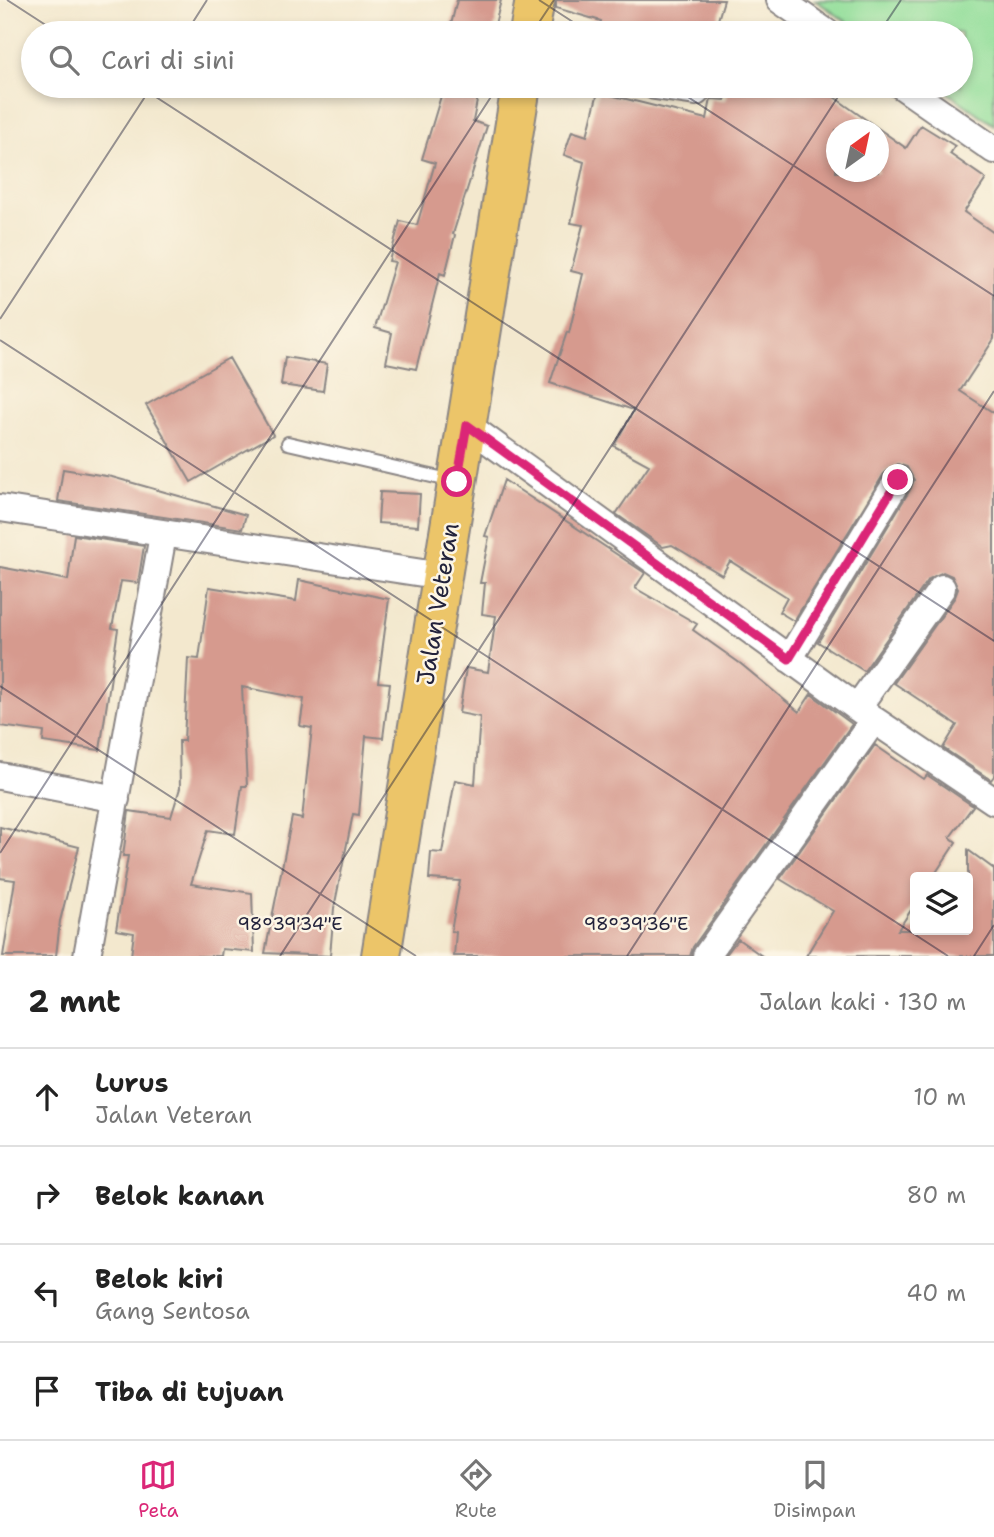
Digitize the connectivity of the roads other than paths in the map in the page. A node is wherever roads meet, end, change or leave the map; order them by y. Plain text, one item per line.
1 (535, 0) edge
2 (780, 0) edge
3 (531, 21) edge
4 (810, 21) edge
5 (519, 98) edge
6 (919, 98) edge
7 (994, 150) edge
8 (467, 425) junction
9 (288, 443) dead end
10 (898, 480) dead end
11 (457, 482) junction
12 (0, 508) edge
13 (163, 535) junction
14 (442, 576) junction
15 (942, 588) dead end
16 (789, 659) junction
17 (866, 714) junction
18 (0, 776) edge
19 (116, 799) junction
20 (994, 801) edge
21 (87, 956) edge
22 (381, 956) edge
23 (706, 956) edge

1 - 3 main road
2 - 4 street
5 - 8 main road, Jalan Veteran
6 - 7 street
8 - 11 main road, Jalan Veteran
8 - 16 street
9 - 11 lane
10 - 16 street
11 - 14 main road, Jalan Veteran
12 - 13 street
13 - 14 street
13 - 19 street
14 - 22 main road, Jalan Veteran
15 - 17 street
16 - 17 street
17 - 20 street
17 - 23 street
18 - 19 street
19 - 21 street

